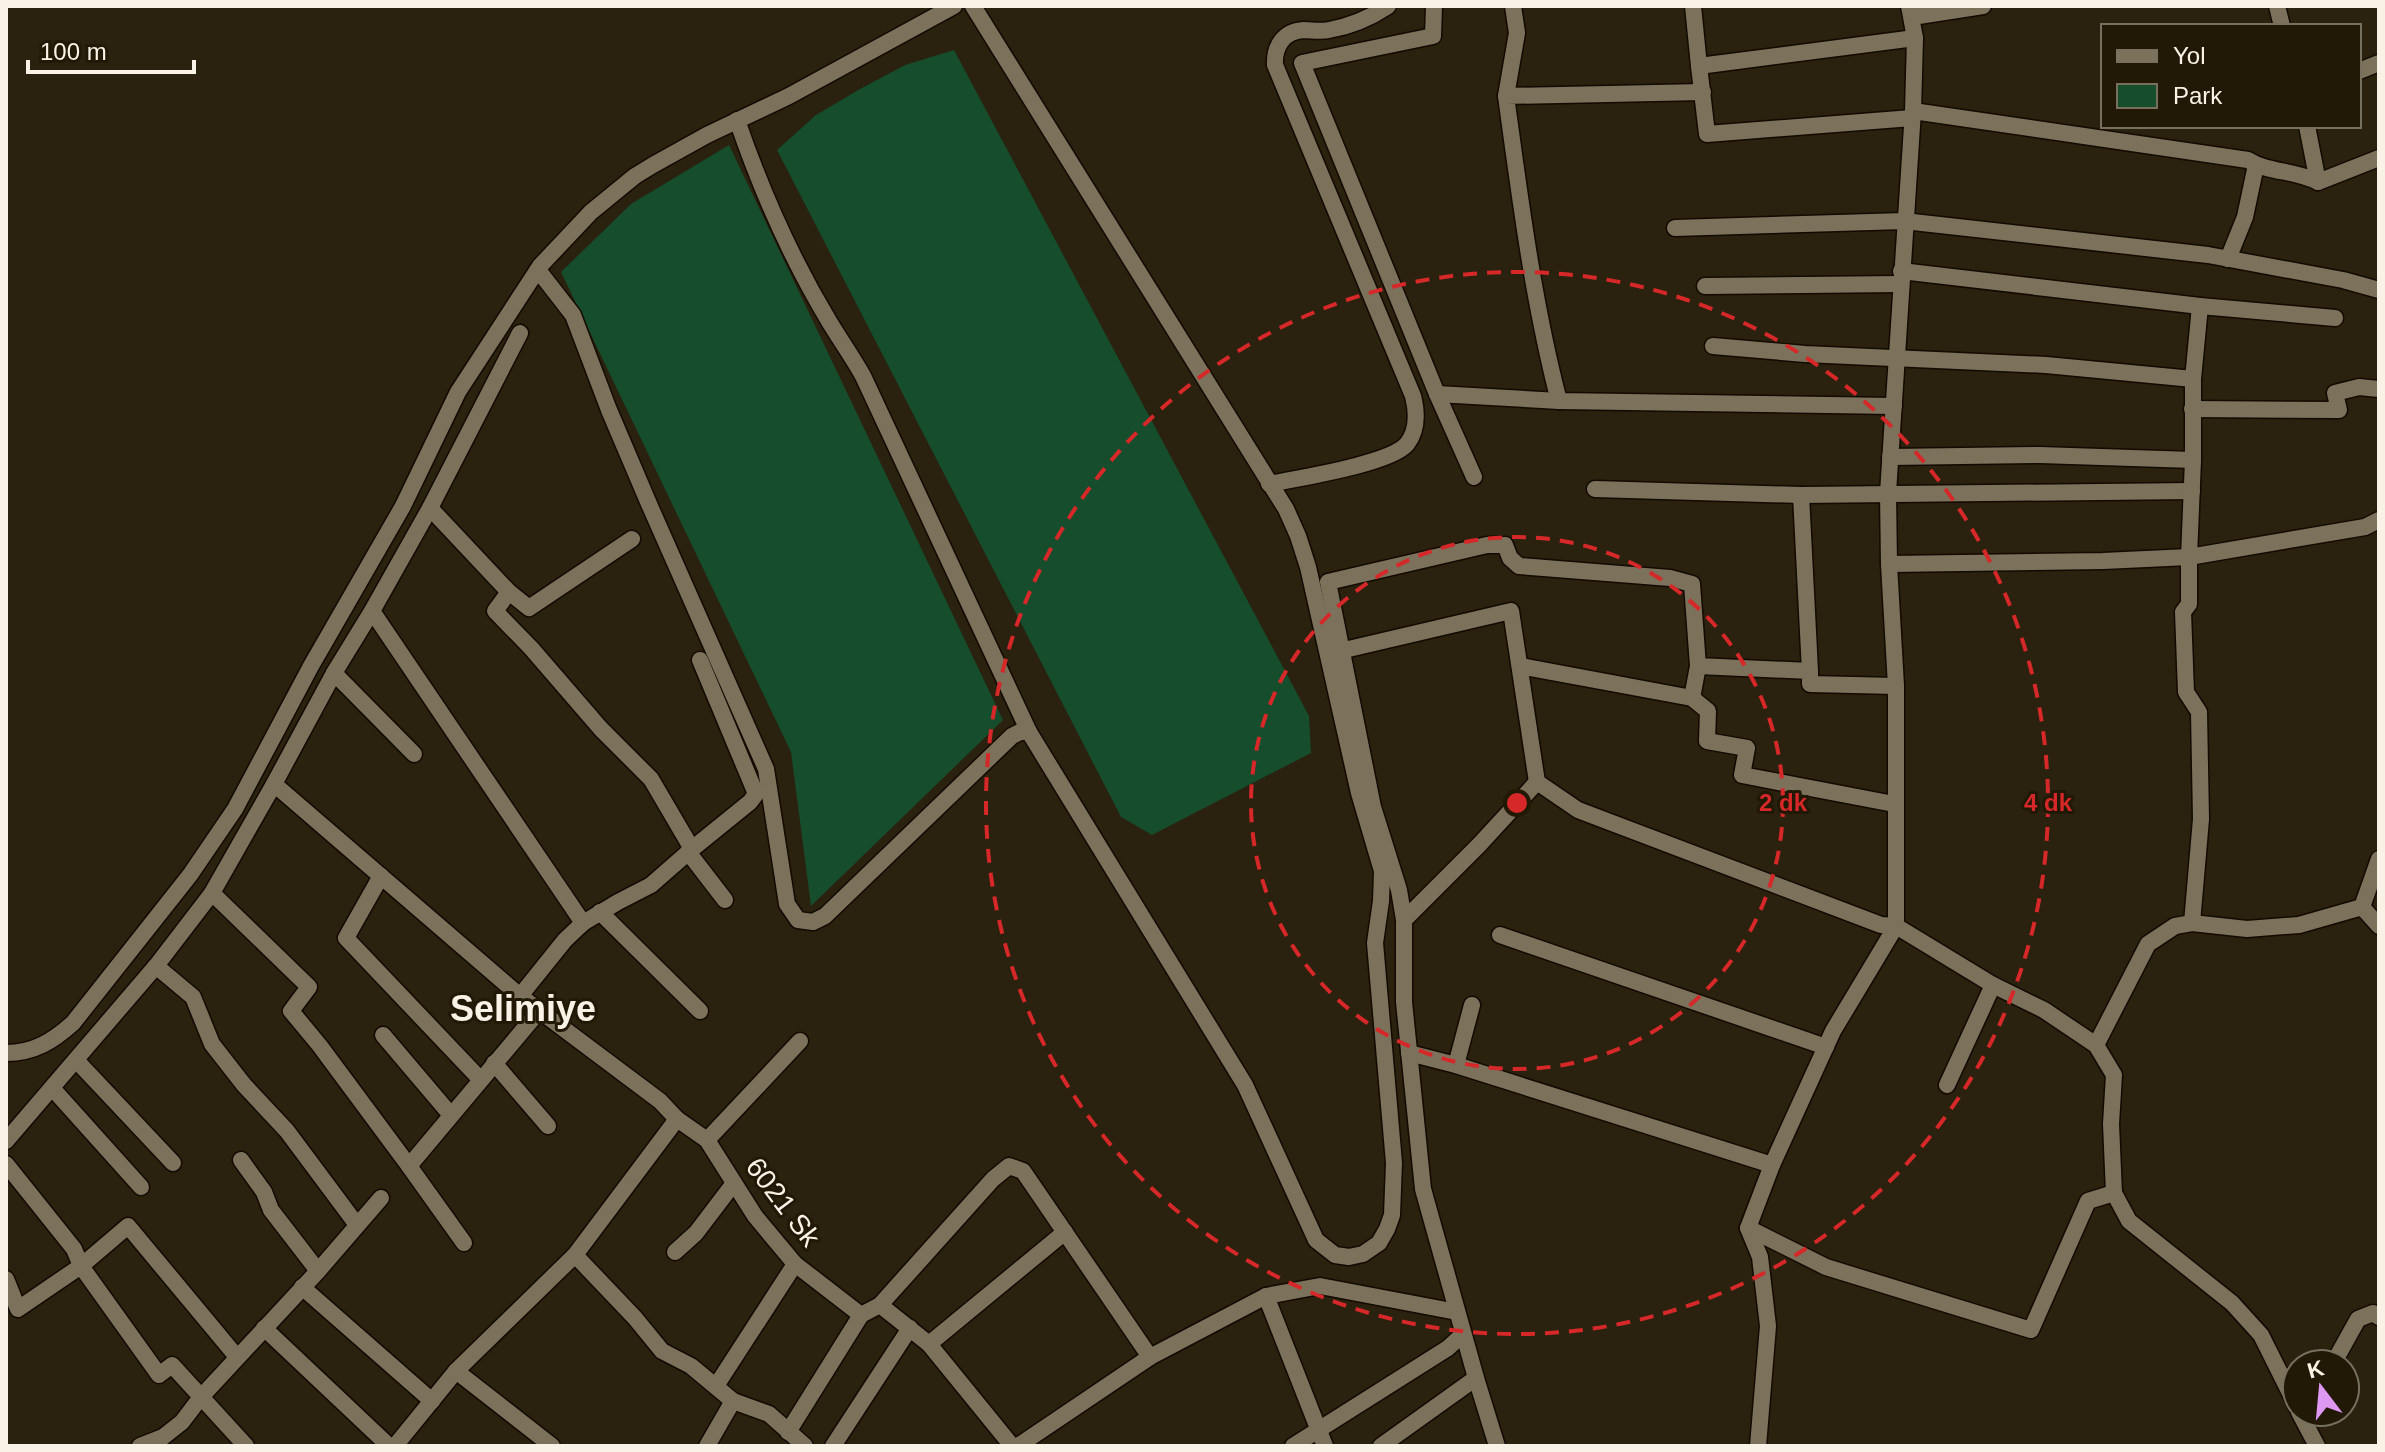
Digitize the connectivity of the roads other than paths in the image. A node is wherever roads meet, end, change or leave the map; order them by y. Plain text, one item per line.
1 (954, 6) edge
2 (973, 6) edge
3 (1388, 6) edge
4 (1434, 6) edge
5 (1513, 6) edge
6 (1693, 6) edge
7 (1983, 6) edge
8 (1911, 12) edge
9 (1915, 38) junction
10 (1699, 66) junction
11 (1703, 92) junction
12 (1506, 96) junction
13 (1912, 114) junction
14 (737, 120) junction
15 (2307, 128) edge
16 (2379, 158) edge
17 (2256, 165) junction
18 (2318, 182) junction
19 (1904, 221) junction
20 (1675, 228) dead end
21 (2228, 259) junction
22 (538, 270) junction
23 (1900, 277) junction
24 (1705, 286) dead end
25 (2379, 290) edge
26 (2200, 306) junction
27 (2335, 318) dead end
28 (520, 333) dead end
29 (1713, 346) dead end
30 (1897, 359) junction
31 (2193, 379) junction
32 (2379, 389) edge
33 (1437, 394) junction
34 (1559, 401) junction
35 (1894, 406) junction
36 (2192, 409) junction
37 (1890, 457) junction
38 (2193, 460) junction
39 (1474, 477) dead end
40 (1269, 484) junction
41 (1595, 489) dead end
42 (2192, 491) junction
43 (1888, 493) junction
44 (1801, 495) junction
45 (430, 508) junction
46 (2379, 520) edge
47 (632, 539) dead end
48 (2189, 557) junction
49 (1889, 564) junction
50 (509, 592) junction
51 (372, 611) junction
52 (1340, 651) junction
53 (700, 660) dead end
54 (1520, 666) junction
55 (1698, 666) junction
56 (1810, 671) junction
57 (334, 673) junction
58 (1896, 686) junction
59 (1692, 698) junction
60 (1029, 732) junction
61 (414, 754) dead end
62 (1537, 782) junction
63 (274, 784) junction
64 (1894, 804) junction
65 (690, 850) junction
66 (2379, 859) edge
67 (381, 876) junction
68 (212, 893) junction
69 (725, 900) dead end
70 (2362, 907) junction
71 (600, 912) junction
72 (1404, 920) junction
73 (583, 923) junction
74 (2192, 923) junction
75 (1896, 926) junction
76 (2379, 926) edge
77 (1500, 935) dead end
78 (156, 966) junction
79 (1993, 985) junction
80 (520, 996) junction
81 (1472, 1005) dead end
82 (539, 1011) junction
83 (700, 1011) dead end
84 (383, 1035) dead end
85 (800, 1041) dead end
86 (2096, 1045) junction
87 (1826, 1047) junction
88 (6, 1053) edge
89 (1409, 1053) junction
90 (76, 1060) junction
91 (494, 1063) junction
92 (1456, 1065) junction
93 (480, 1079) junction
94 (1947, 1085) dead end
95 (53, 1089) junction
96 (450, 1114) junction
97 (677, 1119) junction
98 (548, 1126) dead end
99 (707, 1140) junction
100 (6, 1141) edge
101 (241, 1160) dead end
102 (173, 1163) dead end
103 (6, 1164) edge
104 (1772, 1165) junction
105 (409, 1166) junction
106 (734, 1183) junction
107 (141, 1187) dead end
108 (2114, 1193) junction
109 (381, 1198) dead end
110 (357, 1225) junction
111 (1748, 1228) junction
112 (1065, 1232) junction
113 (464, 1243) dead end
114 (675, 1252) dead end
115 (575, 1255) junction
116 (795, 1264) junction
117 (81, 1266) junction
118 (318, 1271) junction
119 (6, 1279) edge
120 (302, 1287) junction
121 (1266, 1296) junction
122 (880, 1305) junction
123 (1457, 1312) junction
124 (861, 1315) junction
125 (2379, 1317) edge
126 (264, 1328) junction
127 (910, 1328) junction
128 (1463, 1334) junction
129 (929, 1344) junction
130 (2342, 1348) edge
131 (237, 1357) junction
132 (1150, 1357) junction
133 (456, 1371) junction
134 (2281, 1374) edge
135 (1476, 1378) junction
136 (716, 1386) junction
137 (201, 1397) junction
138 (432, 1401) junction
139 (733, 1401) junction
140 (1318, 1430) junction
141 (788, 1432) junction
142 (168, 1442) edge
143 (140, 1446) edge
144 (246, 1446) edge
145 (392, 1446) edge
146 (552, 1446) edge
147 (707, 1446) edge
148 (805, 1446) edge
149 (833, 1446) edge
150 (1015, 1446) edge
151 (1293, 1446) edge
152 (1325, 1446) edge
153 (1381, 1446) edge
154 (1497, 1446) edge
155 (1758, 1446) edge

1 - 14 street
2 - 40 street
3 - 40 street
4 - 33 street
5 - 12 street
6 - 10 street
7 - 8 street
8 - 9 street
9 - 10 street
9 - 13 street
10 - 11 street
11 - 12 street
11 - 13 street
12 - 34 street
13 - 17 street
13 - 19 street
14 - 22 street
14 - 60 street
15 - 18 street
16 - 18 street
17 - 18 street
17 - 21 street
19 - 20 street
19 - 21 street
19 - 23 street
21 - 25 street
22 - 60 street
22 - 88 street
23 - 24 street
23 - 26 street
23 - 30 street
26 - 27 street
26 - 31 street
28 - 45 street
29 - 30 street
30 - 31 street
30 - 35 street
31 - 36 street
32 - 36 street
33 - 34 street
33 - 39 street
34 - 35 street
35 - 37 street
36 - 38 street
37 - 38 street
37 - 43 street
38 - 42 street
40 - 60 street
41 - 44 street
42 - 43 street
42 - 48 street
43 - 44 street
43 - 49 street
44 - 56 street
45 - 50 street
45 - 51 street
46 - 48 street
47 - 50 street
48 - 49 street
48 - 74 street
49 - 58 street
50 - 65 street
51 - 57 street
51 - 73 street
52 - 54 street
52 - 55 street
52 - 72 street
53 - 65 street
54 - 59 street
54 - 62 street
55 - 56 street
55 - 59 street
56 - 58 street
57 - 61 street
57 - 63 street
58 - 64 street
59 - 64 street
62 - 72 street
62 - 75 street
63 - 67 street, 6021 Sk
63 - 68 street
64 - 75 street
65 - 69 street
65 - 71 street
66 - 70 street
67 - 80 street, 6021 Sk
67 - 93 street
68 - 78 street
68 - 105 street
70 - 74 street
70 - 76 street
71 - 73 street
71 - 83 street
72 - 89 street
73 - 80 street
74 - 86 street
75 - 79 street
75 - 87 street
77 - 87 street
78 - 90 street
78 - 110 street
79 - 86 street
79 - 94 street
80 - 82 street, 6021 Sk
81 - 92 street
82 - 91 street
82 - 97 street, 6021 Sk
84 - 96 street
85 - 99 street
86 - 108 street
87 - 104 street
89 - 92 street
89 - 123 street
90 - 95 street
90 - 102 street
91 - 93 street
91 - 98 street
92 - 104 street
93 - 96 street
95 - 100 street
95 - 107 street
96 - 105 street
97 - 99 street, 6021 Sk
97 - 115 street
99 - 106 street, 6021 Sk
101 - 118 street
103 - 117 street
104 - 111 street
105 - 113 street
106 - 114 street
106 - 116 street, 6021 Sk
108 - 111 street
108 - 134 street
109 - 110 street
110 - 118 street
111 - 155 street
112 - 122 street
112 - 129 street
112 - 132 street
115 - 133 street
115 - 136 street
116 - 124 street, 6021 Sk
116 - 136 street
117 - 119 street
117 - 131 street
117 - 137 street
118 - 120 street
120 - 126 street
120 - 138 street
121 - 123 street
121 - 132 street
121 - 140 street
122 - 124 street
122 - 127 street
123 - 128 street
124 - 141 street
125 - 130 street
126 - 131 street
126 - 145 street
127 - 129 street
127 - 149 street
128 - 135 street
128 - 140 street
129 - 150 street
131 - 137 street
132 - 150 street
133 - 138 street
133 - 146 street
135 - 153 street
135 - 154 street
136 - 139 street
137 - 142 street
137 - 144 street
138 - 145 street
139 - 141 street
139 - 147 street
140 - 151 street
140 - 152 street
141 - 148 street
142 - 143 street

